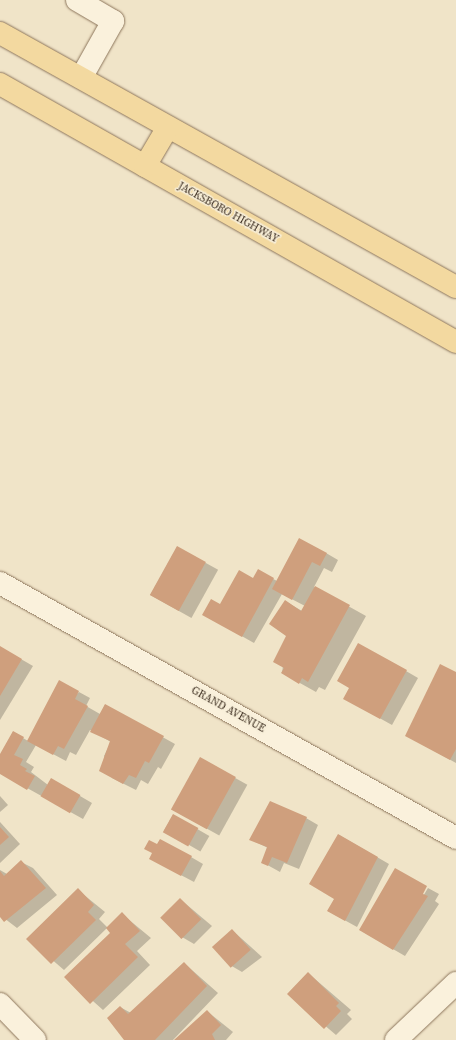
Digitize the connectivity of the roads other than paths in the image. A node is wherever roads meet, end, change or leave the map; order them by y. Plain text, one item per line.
1 (77, 0) edge
2 (0, 33) edge
3 (81, 78) junction
4 (0, 84) edge
5 (168, 126) junction
6 (144, 166) junction
7 (456, 287) edge
8 (456, 342) edge
9 (0, 583) edge
10 (456, 838) edge
11 (456, 983) edge
12 (0, 1004) edge
13 (34, 1040) edge
14 (396, 1040) edge

1 - 3 street
2 - 3 main road
3 - 5 main road
4 - 6 main road, JACKSBORO HIGHWAY
5 - 6 main road
5 - 7 main road
6 - 8 main road, JACKSBORO HIGHWAY
9 - 10 street, GRAND AVENUE
11 - 14 street
12 - 13 street

